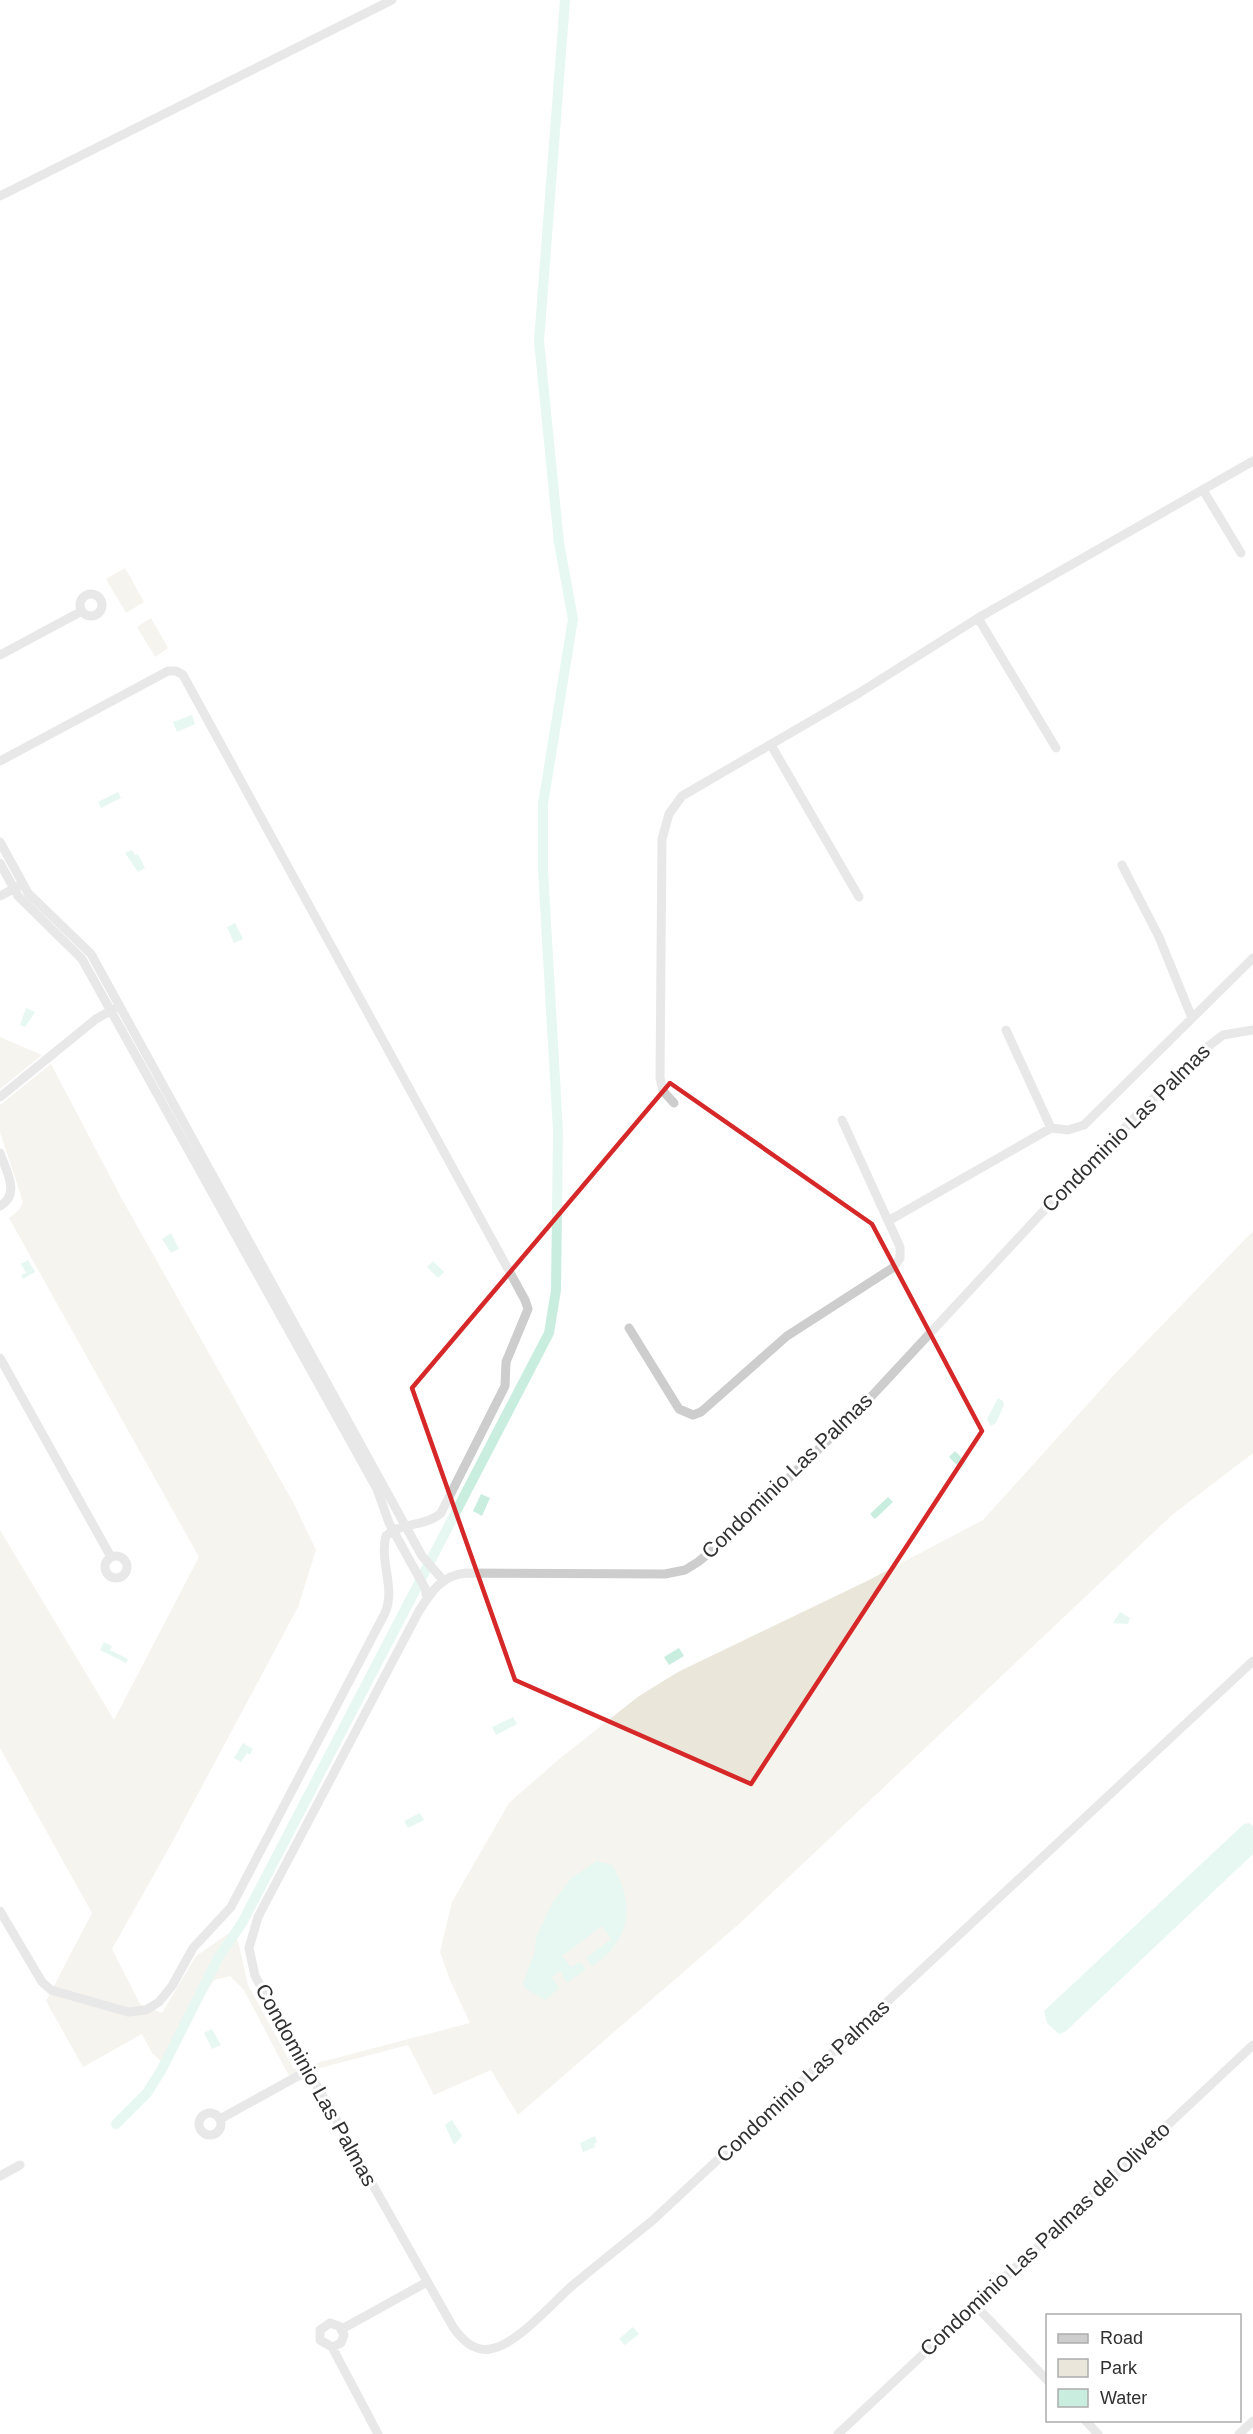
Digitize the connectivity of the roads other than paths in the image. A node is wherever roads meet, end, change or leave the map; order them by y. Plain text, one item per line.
1 (392, 0) edge
2 (0, 196) edge
3 (1253, 461) edge
4 (1203, 490) junction
5 (1241, 553) dead end
6 (82, 611) dead end
7 (978, 618) junction
8 (0, 655) edge
9 (771, 745) junction
10 (1056, 748) dead end
11 (0, 761) edge
12 (0, 842) edge
13 (0, 862) edge
14 (1122, 865) dead end
15 (16, 883) junction
16 (0, 886) edge
17 (0, 896) edge
18 (859, 897) dead end
19 (1253, 957) edge
20 (115, 1009) junction
21 (1192, 1018) junction
22 (1006, 1030) dead end
23 (1253, 1030) edge
24 (0, 1097) edge
25 (674, 1103) dead end
26 (842, 1120) dead end
27 (1051, 1128) junction
28 (0, 1153) edge
29 (0, 1206) edge
30 (888, 1221) junction
31 (629, 1328) dead end
32 (0, 1358) edge
33 (408, 1527) junction
34 (393, 1531) junction
35 (111, 1557) dead end
36 (443, 1580) junction
37 (427, 1598) junction
38 (1253, 1661) edge
39 (0, 1911) edge
40 (1253, 2045) edge
41 (307, 2071) junction
42 (220, 2119) dead end
43 (20, 2165) dead end
44 (0, 2176) edge
45 (427, 2282) junction
46 (975, 2305) junction
47 (342, 2329) junction
48 (332, 2348) junction
49 (1046, 2380) edge
50 (1253, 2421) edge
51 (1086, 2422) edge
52 (378, 2434) edge
53 (838, 2434) edge
54 (1098, 2434) edge
55 (1239, 2434) edge

1 - 2 street
3 - 4 street
4 - 5 street
4 - 7 street
6 - 8 street
7 - 9 street
7 - 10 street
9 - 18 street
9 - 25 street
11 - 33 street
12 - 15 street
13 - 15 street
14 - 21 street
15 - 16 street
15 - 17 street
15 - 20 street
19 - 21 street
20 - 24 street
20 - 33 street
20 - 34 street
21 - 27 street
22 - 27 street
23 - 36 street, Condominio Las Palmas
26 - 30 street
27 - 30 street
28 - 29 street
30 - 31 street
32 - 35 street
33 - 34 street
33 - 36 street
34 - 37 street
34 - 39 street
36 - 37 street, Condominio Las Palmas
37 - 41 street, Condominio Las Palmas
38 - 45 street, Condominio Las Palmas
40 - 46 street, Condominio Las Palmas del Oliveto
41 - 42 street
41 - 45 street, Condominio Las Palmas
43 - 44 street
45 - 47 street
46 - 49 street
46 - 53 street, Condominio Las Palmas del Oliveto
47 - 48 street
47 - 48 street
48 - 52 street
50 - 55 street
51 - 54 street

